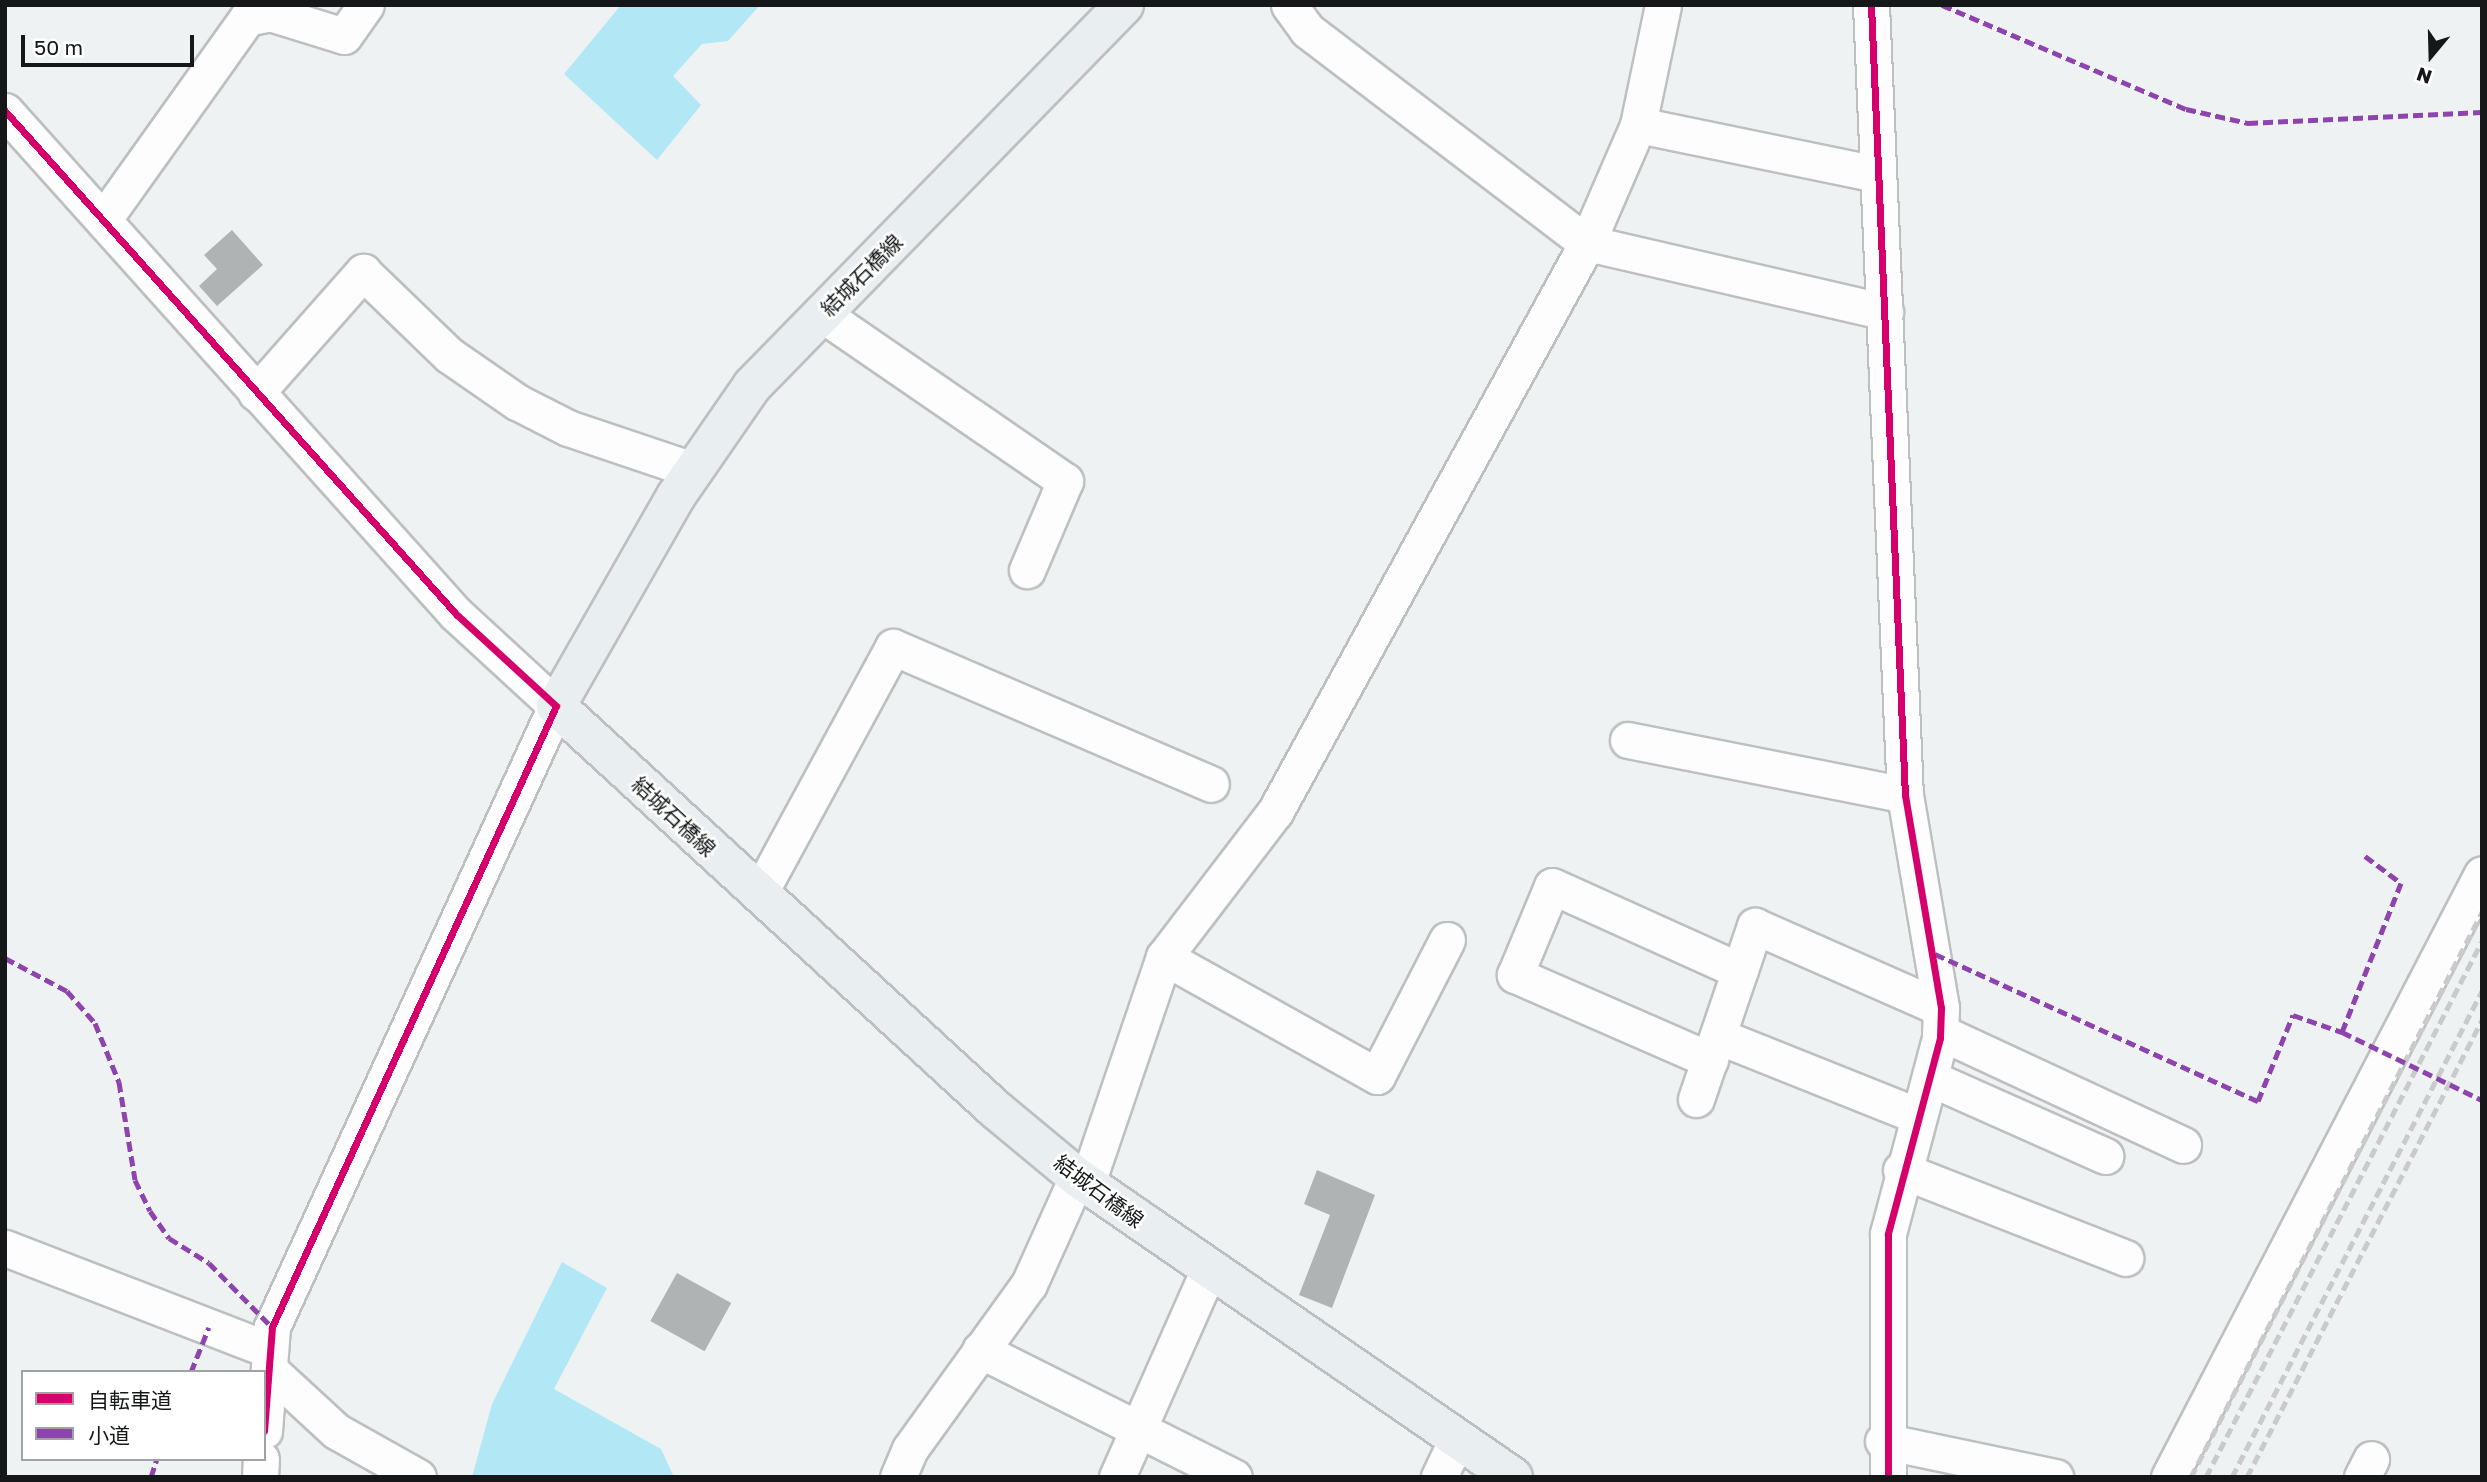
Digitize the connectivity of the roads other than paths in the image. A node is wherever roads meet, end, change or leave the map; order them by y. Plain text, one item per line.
1 (366, 5) edge
2 (1124, 5) edge
3 (1289, 5) edge
4 (1663, 5) edge
5 (1871, 5) edge
6 (5, 111) edge
7 (1639, 125) junction
8 (1877, 174) junction
9 (103, 220) junction
10 (1587, 243) junction
11 (1885, 312) junction
12 (822, 314) junction
13 (256, 393) junction
14 (693, 470) junction
15 (1027, 570) dead end
16 (556, 706) junction
17 (1628, 740) dead end
18 (1211, 784) dead end
19 (1905, 795) junction
20 (2482, 874) edge
21 (759, 894) junction
22 (1447, 940) dead end
23 (1164, 957) junction
24 (1740, 971) junction
25 (1940, 1020) junction
26 (1714, 1048) junction
27 (1930, 1078) junction
28 (1696, 1099) dead end
29 (1918, 1116) junction
30 (2183, 1144) dead end
31 (2105, 1156) dead end
32 (1901, 1170) junction
33 (1082, 1180) junction
34 (5, 1248) edge
35 (2125, 1258) dead end
36 (1208, 1272) junction
37 (980, 1350) junction
38 (270, 1361) junction
39 (266, 1408) edge
40 (1136, 1428) junction
41 (1457, 1439) junction
42 (1883, 1441) junction
43 (418, 1477) edge
44 (898, 1477) edge
45 (1117, 1477) edge
46 (1234, 1477) edge
47 (1439, 1477) edge
48 (1513, 1477) edge
49 (1888, 1477) edge
50 (2055, 1477) edge
51 (2169, 1477) edge

1 - 9 street
2 - 12 main road, 結城石橋線
3 - 10 street
4 - 7 street
5 - 8 street
6 - 9 street
7 - 8 street
7 - 10 street
8 - 11 street
9 - 13 street
10 - 11 street
10 - 23 street
11 - 19 street
12 - 14 main road, 結城石橋線
12 - 15 street
13 - 14 street
13 - 16 street
14 - 16 main road, 結城石橋線
16 - 21 main road, 結城石橋線
16 - 38 street
17 - 19 street
18 - 21 street
19 - 25 street
20 - 51 street
21 - 33 main road, 結城石橋線
22 - 23 street
23 - 33 street
24 - 25 street
24 - 26 street
24 - 26 street
25 - 27 street
25 - 30 street
26 - 28 street
26 - 29 street
27 - 29 street
27 - 31 street
29 - 32 street
32 - 35 street
32 - 42 street
33 - 36 main road, 結城石橋線
33 - 37 street
34 - 38 street
36 - 40 street
36 - 41 main road, 結城石橋線
37 - 40 street
37 - 44 street
38 - 39 street
38 - 43 street
40 - 45 street
40 - 46 street
41 - 47 street
41 - 48 main road, 結城石橋線
42 - 49 street
42 - 50 street

